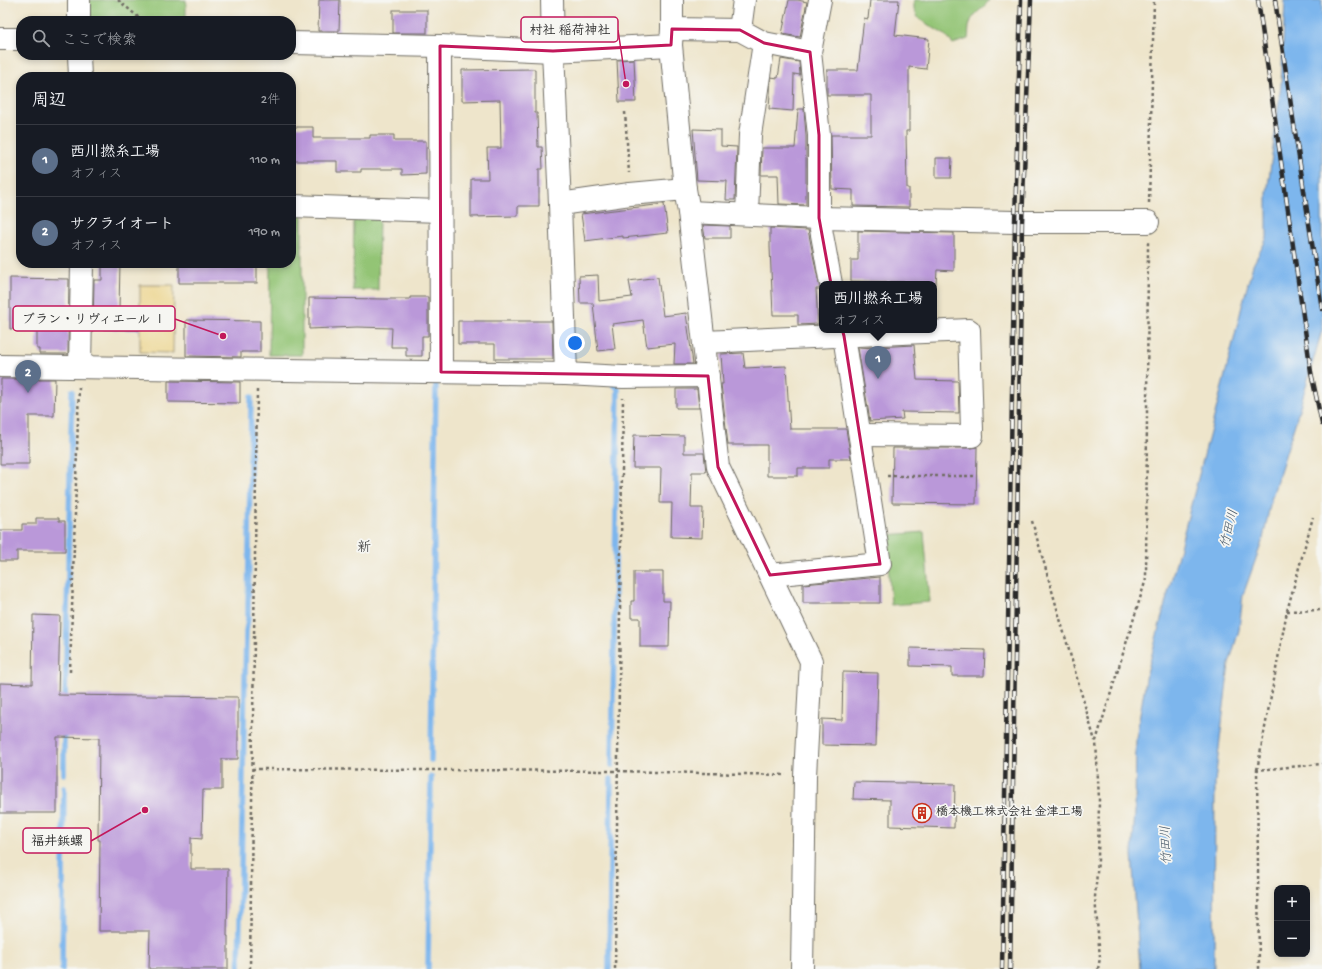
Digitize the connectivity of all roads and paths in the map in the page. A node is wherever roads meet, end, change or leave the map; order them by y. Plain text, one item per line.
1 (79, 0) edge
2 (118, 0) edge
3 (552, 0) edge
4 (672, 0) edge
5 (744, 0) edge
6 (820, 0) edge
7 (1154, 0) edge
8 (79, 16) edge
9 (137, 16) edge
10 (740, 30) junction
11 (672, 37) junction
12 (0, 39) edge
13 (16, 39) edge
14 (296, 43) edge
15 (764, 43) junction
16 (440, 46) junction
17 (553, 51) junction
18 (810, 52) junction
19 (79, 60) edge
20 (80, 72) edge
21 (625, 112) dead end
22 (685, 189) junction
23 (630, 194) junction
24 (560, 204) junction
25 (296, 206) edge
26 (440, 211) junction
27 (689, 212) junction
28 (747, 214) junction
29 (819, 218) junction
30 (1148, 222) junction
31 (82, 268) edge
32 (830, 281) edge
33 (937, 331) edge
34 (843, 333) edge
35 (704, 342) junction
36 (0, 366) edge
37 (80, 366) junction
38 (257, 370) junction
39 (441, 372) junction
40 (566, 374) junction
41 (708, 376) junction
42 (623, 377) junction
43 (860, 435) junction
44 (867, 476) junction
45 (974, 476) dead end
46 (1313, 517) dead end
47 (1032, 521) dead end
48 (770, 576) junction
49 (1322, 610) edge
50 (1287, 611) junction
51 (70, 672) dead end
52 (1096, 741) junction
53 (1322, 764) edge
54 (252, 769) junction
55 (1257, 770) junction
56 (617, 772) junction
57 (805, 776) junction
58 (250, 969) edge
59 (615, 969) edge
60 (802, 969) edge
61 (1098, 969) edge
62 (1259, 969) edge

1 - 8 street
2 - 9 path
3 - 17 street
4 - 11 street
5 - 10 street
6 - 18 street
7 - 30 path
10 - 11 street
10 - 15 street
11 - 17 street
11 - 22 street
12 - 13 street
14 - 16 street
15 - 18 street
15 - 28 street
16 - 17 street
16 - 26 street
17 - 24 street
18 - 29 street
19 - 20 street
21 - 23 path
22 - 23 street
22 - 27 street
23 - 24 street
24 - 40 street
25 - 26 street
26 - 39 street
27 - 28 street
27 - 35 street
28 - 29 street
29 - 30 street
29 - 32 street
30 - 52 path
31 - 37 street
33 - 43 street
34 - 35 street
34 - 43 street
35 - 41 street
36 - 37 street
37 - 38 street
37 - 51 path
38 - 39 street
38 - 54 path
39 - 40 street
40 - 42 street
41 - 42 street
41 - 48 street
42 - 56 path
43 - 44 street
44 - 45 path
44 - 48 street
46 - 50 path
47 - 52 path
48 - 57 street
49 - 50 path
50 - 55 path
52 - 61 path
53 - 55 path
54 - 56 path
54 - 58 path
55 - 62 path
56 - 57 path
56 - 59 path
57 - 60 street

